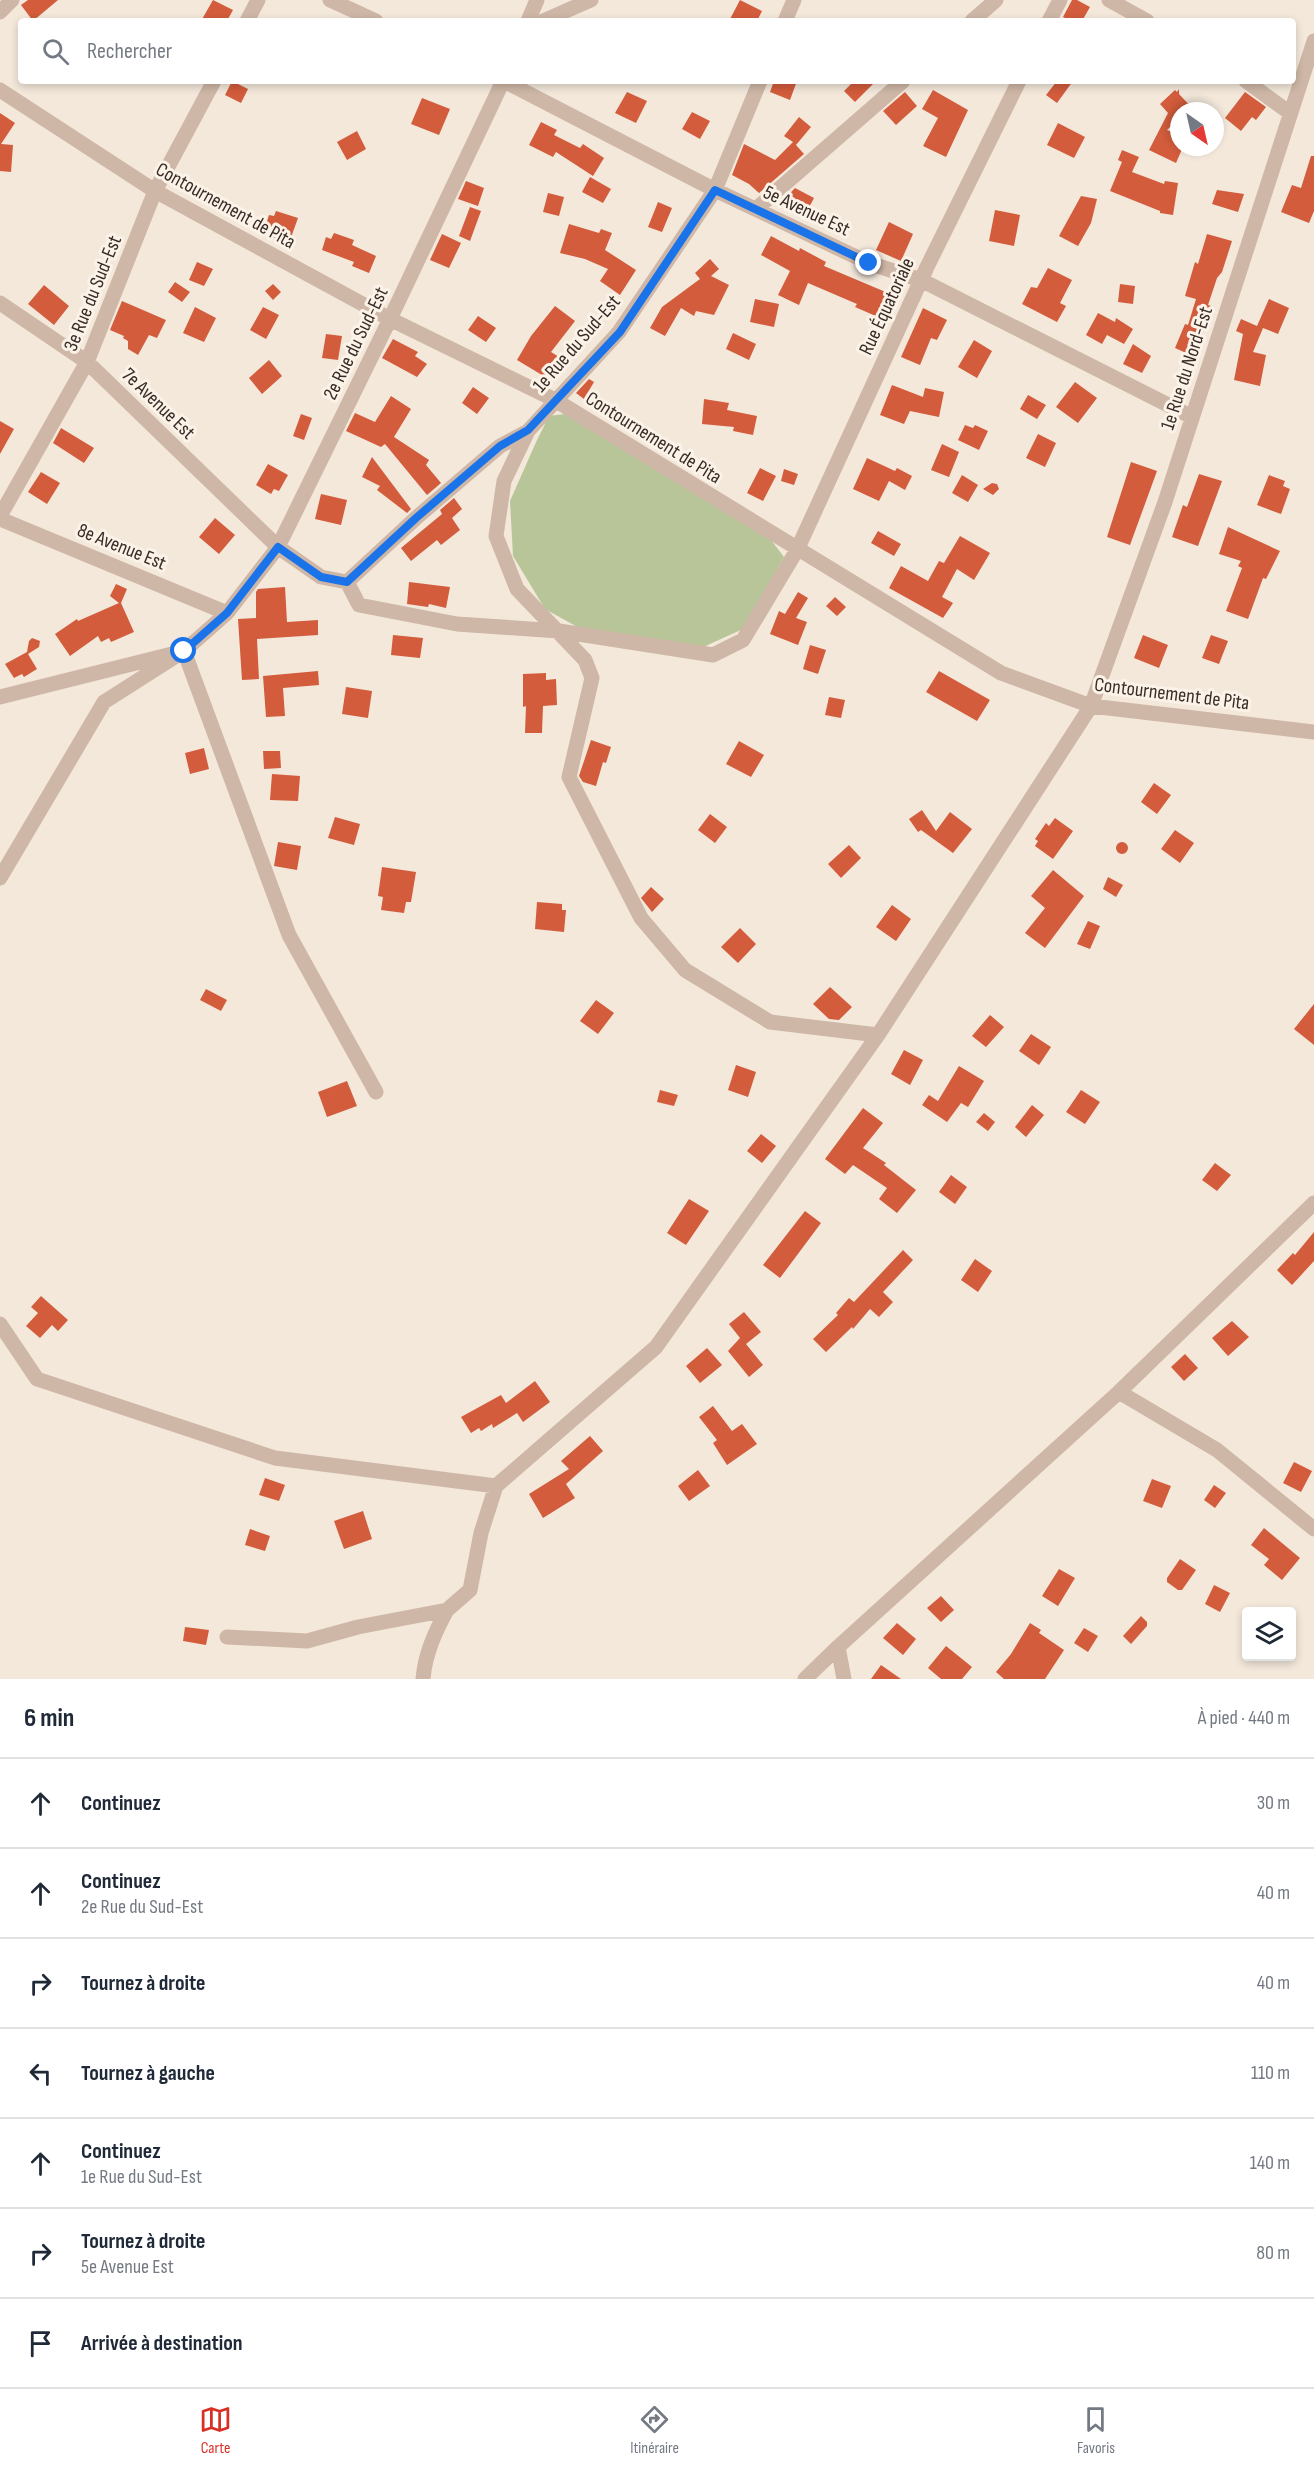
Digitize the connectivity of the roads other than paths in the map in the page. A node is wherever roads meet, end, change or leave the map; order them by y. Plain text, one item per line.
1 (12, 0) edge
2 (258, 0) edge
3 (330, 0) edge
4 (537, 0) edge
5 (591, 0) edge
6 (794, 0) edge
7 (996, 0) edge
8 (1060, 0) edge
9 (1109, 0) edge
10 (0, 12) edge
11 (249, 18) edge
12 (369, 18) edge
13 (529, 18) edge
14 (550, 18) edge
15 (786, 18) edge
16 (975, 18) edge
17 (1051, 18) edge
18 (1142, 18) edge
19 (1314, 41) edge
20 (212, 84) edge
21 (503, 84) edge
22 (510, 84) edge
23 (759, 84) edge
24 (900, 84) edge
25 (1018, 84) edge
26 (1250, 84) edge
27 (0, 90) edge
28 (1290, 113) junction
29 (715, 190) junction
30 (155, 191) junction
31 (756, 209) junction
32 (921, 280) junction
33 (0, 303) edge
34 (390, 319) junction
35 (87, 362) junction
36 (555, 400) junction
37 (1192, 417) junction
38 (528, 430) junction
39 (0, 518) edge
40 (278, 547) junction
41 (797, 550) junction
42 (347, 582) junction
43 (227, 613) junction
44 (559, 631) junction
45 (184, 651) junction
46 (0, 697) edge
47 (1091, 706) junction
48 (1314, 732) edge
49 (0, 878) edge
50 (878, 1035) junction
51 (376, 1092) dead end
52 (1314, 1203) edge
53 (0, 1323) edge
54 (1119, 1392) junction
55 (496, 1486) junction
56 (1314, 1529) edge
57 (447, 1610) junction
58 (227, 1637) dead end
59 (838, 1647) junction
60 (423, 1679) edge
61 (806, 1679) edge
62 (844, 1679) edge

1 - 10 street
2 - 11 street
3 - 12 street
4 - 13 street
5 - 14 street
6 - 15 street
7 - 16 street
8 - 17 street
9 - 18 street
19 - 28 street, 1e Rue du Nord-Est
20 - 30 street, 3e Rue du Sud-Est
21 - 34 street, 2e Rue du Sud-Est
22 - 29 street, 5e Avenue Est
23 - 29 street, 1e Rue du Sud-Est
24 - 31 street
25 - 32 street, Rue Équatoriale
26 - 28 street
27 - 30 street, Contournement de Pita
28 - 37 street, 1e Rue du Nord-Est
29 - 31 street, 5e Avenue Est
29 - 36 street, 1e Rue du Sud-Est
30 - 34 street, Contournement de Pita
30 - 35 street, 3e Rue du Sud-Est
31 - 32 street, 5e Avenue Est
32 - 37 street, 5e Avenue Est
32 - 41 street, Rue Équatoriale
33 - 35 street, 7e Avenue Est
34 - 36 street, Contournement de Pita
34 - 40 street, 2e Rue du Sud-Est
35 - 39 street, 3e Rue du Sud-Est
35 - 40 street, 7e Avenue Est
36 - 38 street, 1e Rue du Sud-Est
36 - 41 street, Contournement de Pita
37 - 47 street, 1e Rue du Nord-Est
38 - 42 street
38 - 44 street, 1e Rue du Sud-Est
39 - 43 street, 8e Avenue Est
40 - 42 street, 7e Avenue Est
40 - 43 street, 2e Rue du Sud-Est
41 - 44 street, Rue Équatoriale
41 - 47 street, Contournement de Pita
42 - 44 street, Rue Équatoriale
43 - 45 street, 2e Rue du Sud-Est
44 - 50 street, 1e Rue du Sud-Est
45 - 46 street
45 - 49 street, 2e Rue du Sud-Est
45 - 51 street
47 - 48 street, Contournement de Pita
47 - 50 street, 1e Rue du Nord-Est
50 - 55 street, 1e Rue du Nord-Est
52 - 54 street
53 - 55 street
54 - 56 street
54 - 59 street
55 - 57 street
57 - 58 street
57 - 60 street
59 - 61 street
59 - 62 street

